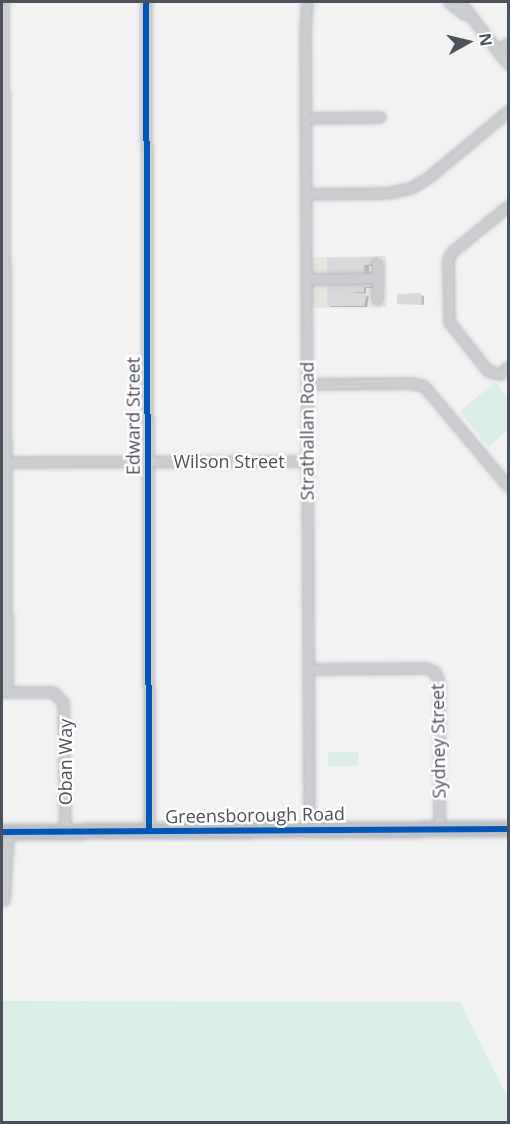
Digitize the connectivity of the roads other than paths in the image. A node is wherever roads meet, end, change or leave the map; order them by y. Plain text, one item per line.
1 (146, 2) edge
2 (302, 2) edge
3 (307, 2) edge
4 (450, 2) edge
5 (460, 2) edge
6 (4, 3) edge
7 (305, 32) junction
8 (490, 42) junction
9 (508, 43) edge
10 (498, 51) junction
11 (508, 64) edge
12 (508, 111) edge
13 (3, 113) edge
14 (380, 117) dead end
15 (306, 118) junction
16 (306, 194) junction
17 (508, 206) edge
18 (3, 249) edge
19 (377, 264) dead end
20 (377, 278) junction
21 (306, 279) junction
22 (377, 299) dead end
23 (508, 368) edge
24 (4, 384) edge
25 (307, 384) junction
26 (148, 461) junction
27 (308, 461) junction
28 (6, 462) junction
29 (508, 486) edge
30 (4, 519) edge
31 (309, 669) junction
32 (4, 692) edge
33 (439, 829) junction
34 (508, 829) edge
35 (309, 830) junction
36 (149, 831) junction
37 (5, 832) edge
38 (65, 832) junction
39 (4, 900) dead end

1 - 26 street, Edward Street
2 - 7 street, Strathallan Road
3 - 7 street, Strathallan Road
4 - 8 street
5 - 8 street
6 - 13 street
7 - 15 street, Strathallan Road
8 - 10 street
9 - 10 street
10 - 11 street
12 - 16 street
13 - 18 street
14 - 15 street
15 - 16 street, Strathallan Road
16 - 21 street, Strathallan Road
17 - 23 street
18 - 24 street
19 - 20 street
20 - 21 street
20 - 22 street
21 - 25 street, Strathallan Road
24 - 28 street
25 - 27 street, Strathallan Road
25 - 29 street
26 - 27 street, Wilson Street
26 - 28 street, Wilson Street
26 - 36 street, Edward Street
27 - 31 street, Strathallan Road
28 - 30 street
30 - 32 street
31 - 33 street, Sydney Street
31 - 35 street, Strathallan Road
32 - 38 street, Oban Way
33 - 34 highway, Greensborough Road
33 - 35 highway, Greensborough Road
35 - 36 highway, Greensborough Road
36 - 38 highway, Greensborough Road
37 - 38 highway, Greensborough Road
37 - 39 street

